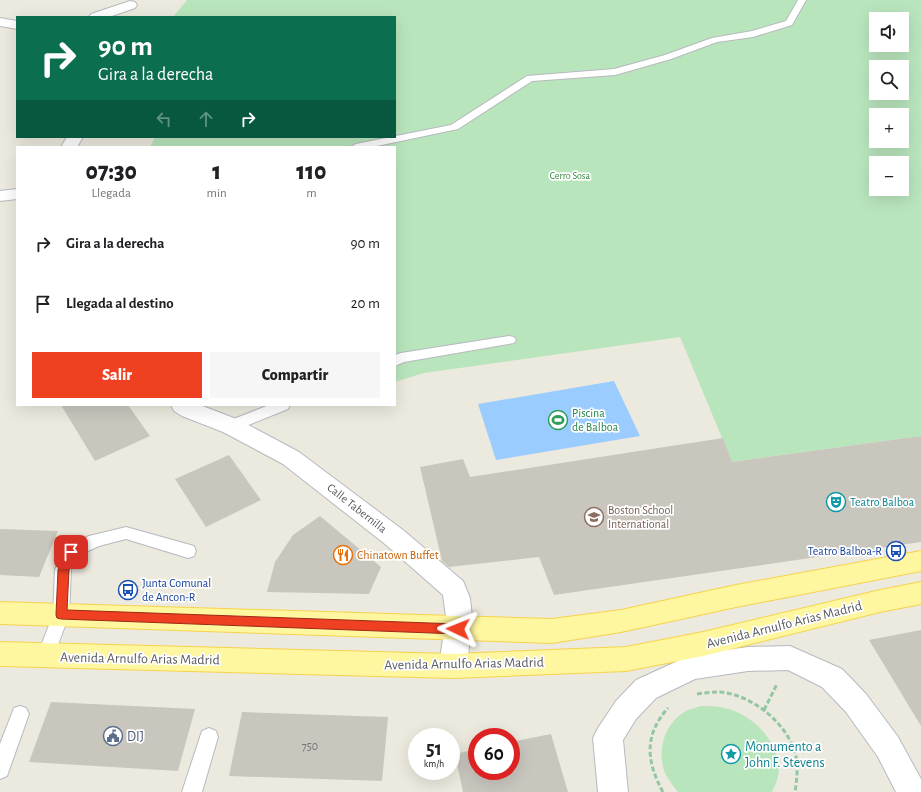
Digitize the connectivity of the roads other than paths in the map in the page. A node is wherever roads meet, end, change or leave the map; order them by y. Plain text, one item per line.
1 (802, 0) edge
2 (130, 5) dead end
3 (99, 16) edge
4 (0, 22) edge
5 (16, 24) edge
6 (361, 146) edge
7 (16, 194) edge
8 (0, 196) edge
9 (509, 340) dead end
10 (396, 360) edge
11 (184, 406) edge
12 (281, 406) edge
13 (231, 426) junction
14 (188, 551) dead end
15 (921, 561) edge
16 (921, 593) edge
17 (0, 613) edge
18 (61, 615) junction
19 (458, 629) junction
20 (0, 654) edge
21 (46, 656) junction
22 (453, 666) junction
23 (20, 714) dead end
24 (209, 737) dead end
25 (0, 770) edge
26 (192, 792) edge
27 (613, 792) edge
28 (912, 792) edge

1 - 6 lane
2 - 3 street
4 - 5 street
7 - 8 street
9 - 10 lane
11 - 13 street, Calle Tabernilla
12 - 13 lane
13 - 19 street, Calle Tabernilla
14 - 18 lane
15 - 19 main road
16 - 22 main road, Avenida Arnulfo Arias Madrid
17 - 18 main road
18 - 19 main road
18 - 21 lane
19 - 22 street, Calle Tabernilla
20 - 21 main road, Avenida Arnulfo Arias Madrid
21 - 22 main road, Avenida Arnulfo Arias Madrid
23 - 25 lane
24 - 26 lane
27 - 28 street

